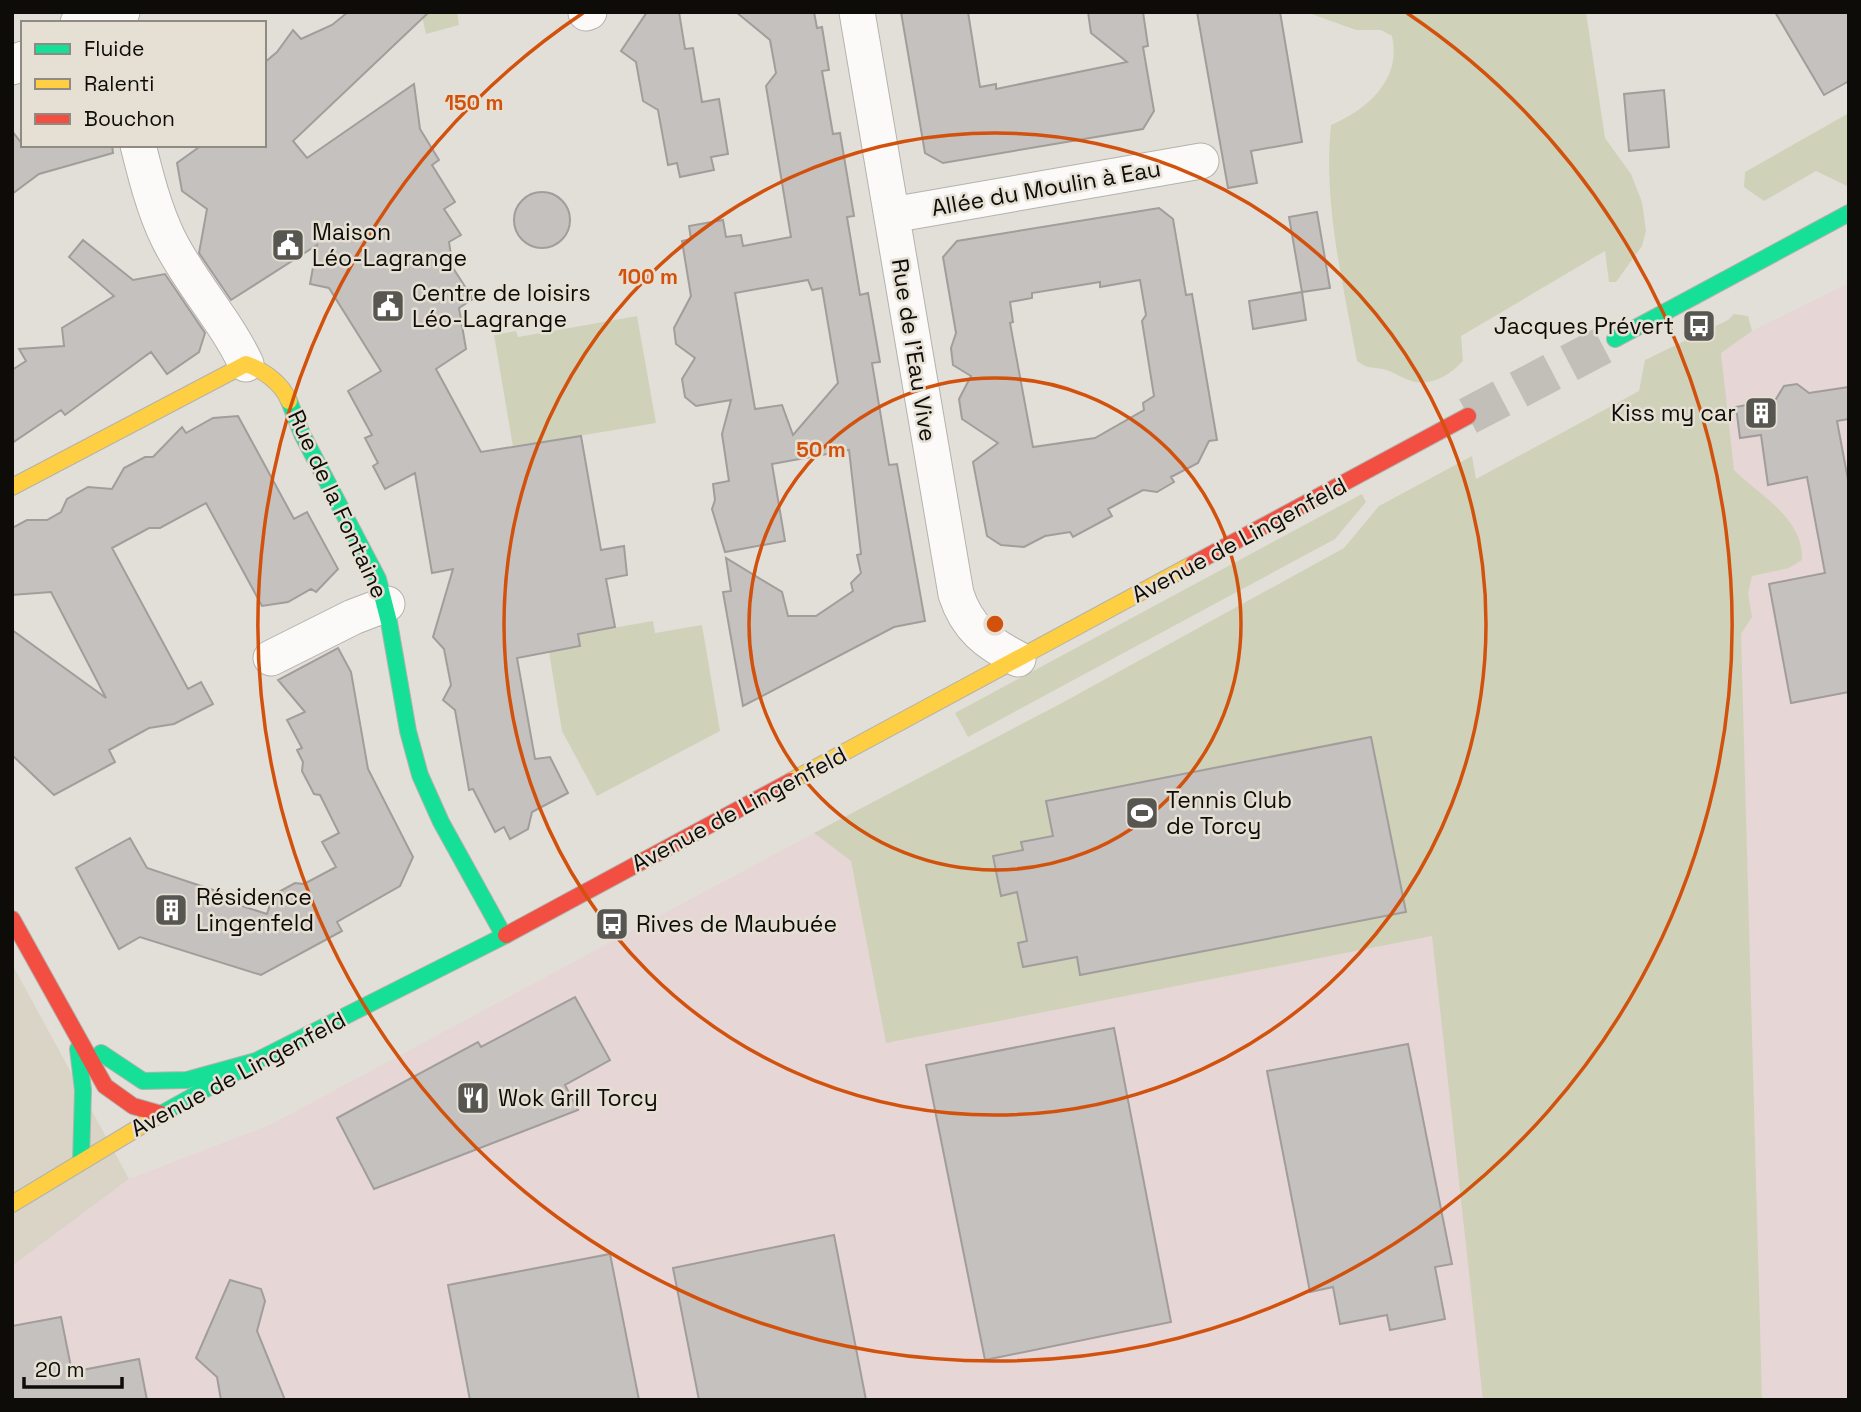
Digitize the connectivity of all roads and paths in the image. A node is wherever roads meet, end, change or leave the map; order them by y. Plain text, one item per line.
1 (857, 12) edge
2 (139, 147) edge
3 (1201, 162) dead end
4 (1849, 213) edge
5 (892, 215) junction
6 (1615, 339) tunnel mouth
7 (246, 364) junction
8 (1468, 416) tunnel mouth
9 (12, 487) edge
10 (387, 604) junction
11 (271, 658) dead end
12 (1018, 659) junction
13 (12, 919) edge
14 (503, 936) junction
15 (76, 1037) junction
16 (256, 1061) junction
17 (105, 1086) junction
18 (108, 1106) dead end
19 (161, 1114) junction
20 (107, 1127) dead end
21 (102, 1149) junction
22 (81, 1161) junction
23 (12, 1204) edge

1 - 5 street, Rue de l'Eau Vive
2 - 7 street
3 - 5 street, Allée du Moulin à Eau
4 - 6 street
5 - 12 street, Rue de l'Eau Vive
7 - 9 street
7 - 10 street, Rue de la Fontaine
8 - 12 street, Avenue de Lingenfeld
10 - 11 street
10 - 14 street, Rue de la Fontaine
12 - 14 street, Avenue de Lingenfeld
13 - 15 street
14 - 16 street, Avenue de Lingenfeld
15 - 16 street
15 - 17 street
15 - 22 street
16 - 19 street, Avenue de Lingenfeld
17 - 18 street
17 - 19 street
19 - 21 street, Avenue de Lingenfeld
20 - 21 street
21 - 22 street, Avenue de Lingenfeld
22 - 23 street, Avenue de Lingenfeld

